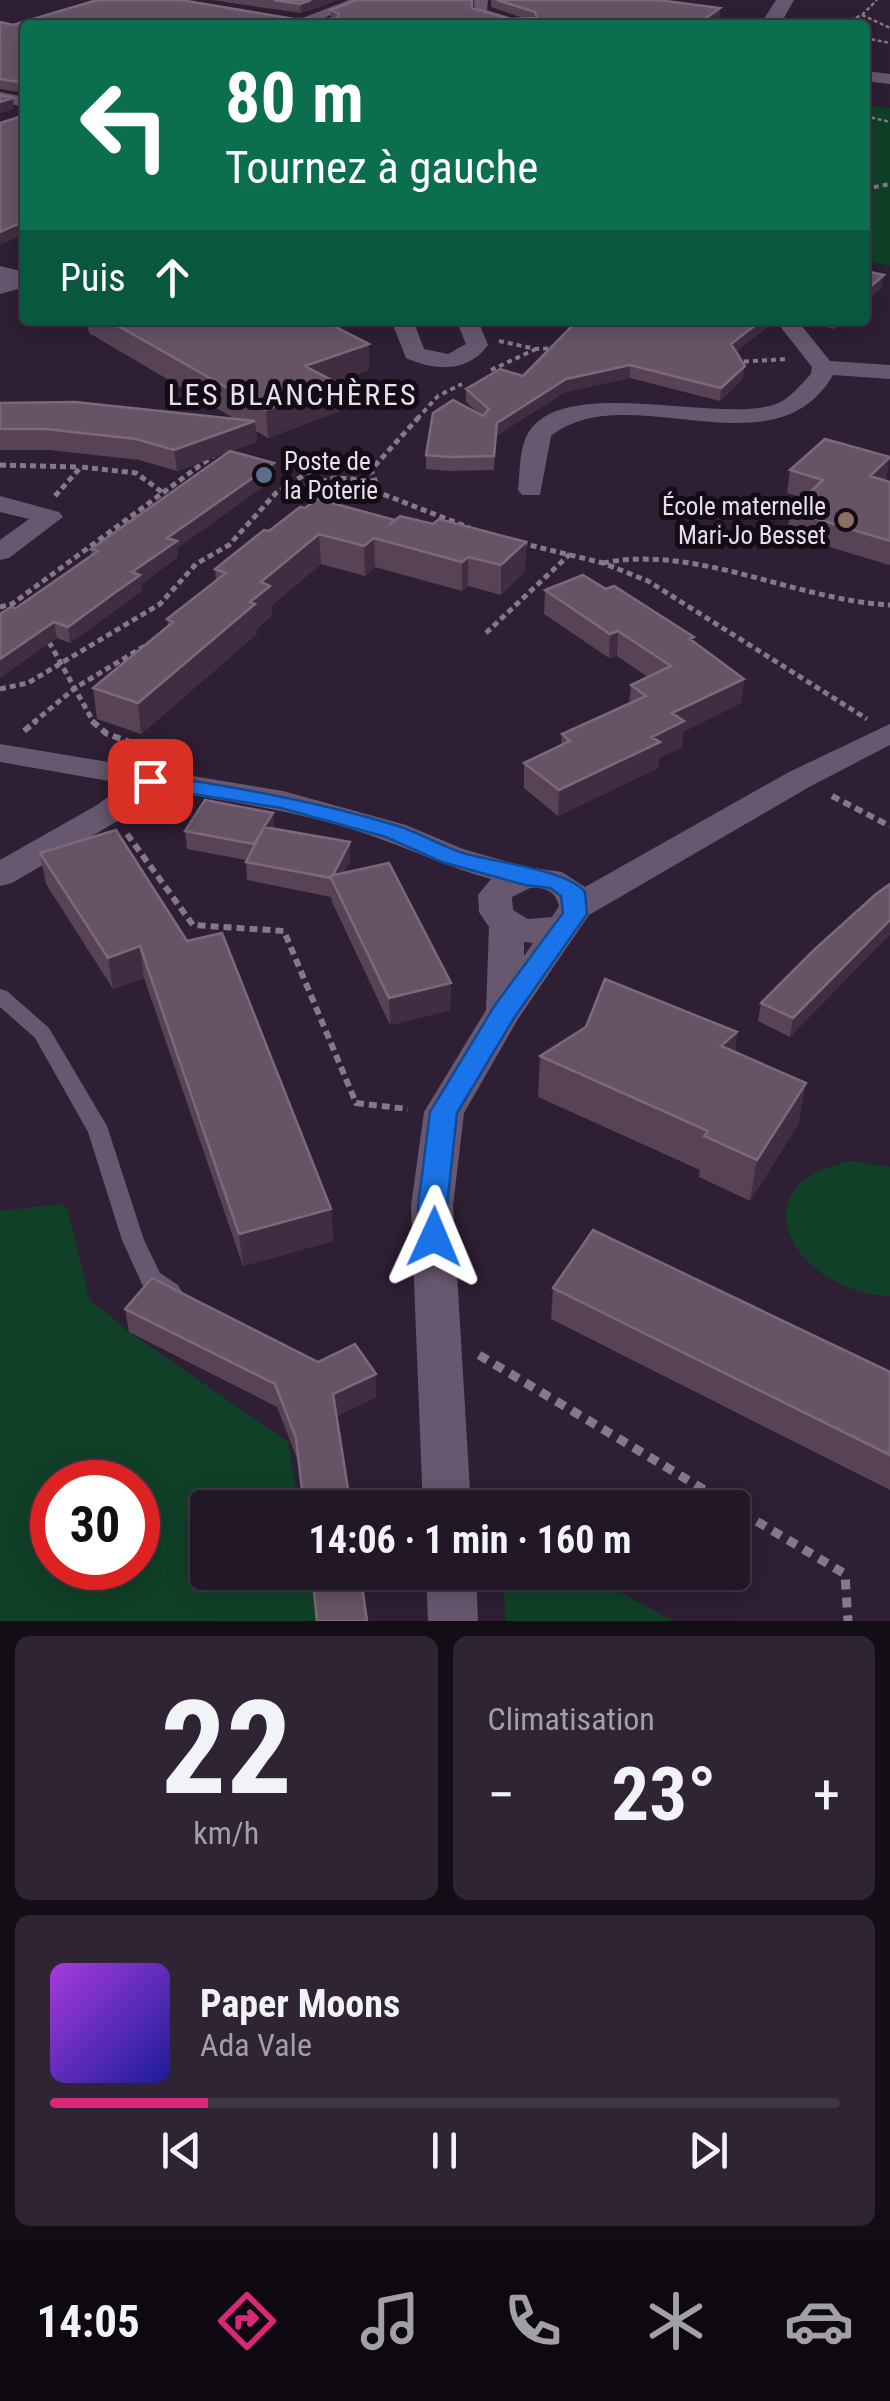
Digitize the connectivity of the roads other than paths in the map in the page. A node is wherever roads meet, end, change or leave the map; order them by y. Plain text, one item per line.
1 (363, 0) edge
2 (481, 0) edge
3 (274, 18) edge
4 (283, 20) edge
5 (305, 20) edge
6 (509, 20) edge
7 (404, 325) edge
8 (790, 325) edge
9 (470, 328) edge
10 (818, 362) junction
11 (890, 372) edge
12 (531, 490) dead end
13 (0, 504) edge
14 (0, 552) edge
15 (890, 734) edge
16 (8, 746) edge
17 (151, 766) junction
18 (451, 857) junction
19 (0, 875) edge
20 (555, 898) junction
21 (500, 914) junction
22 (0, 996) edge
23 (504, 1011) junction
24 (188, 1304) edge
25 (446, 1490) edge
26 (451, 1590) edge
27 (453, 1621) edge

1 - 5 street
2 - 6 street
3 - 4 street
7 - 9 street
8 - 10 street
10 - 11 street
10 - 12 street
13 - 14 street
15 - 20 street
16 - 17 street
17 - 18 street
17 - 19 street
18 - 20 street
18 - 21 street
20 - 21 street
20 - 21 street
20 - 23 street
21 - 23 street
22 - 24 lane
23 - 25 street
26 - 27 street

